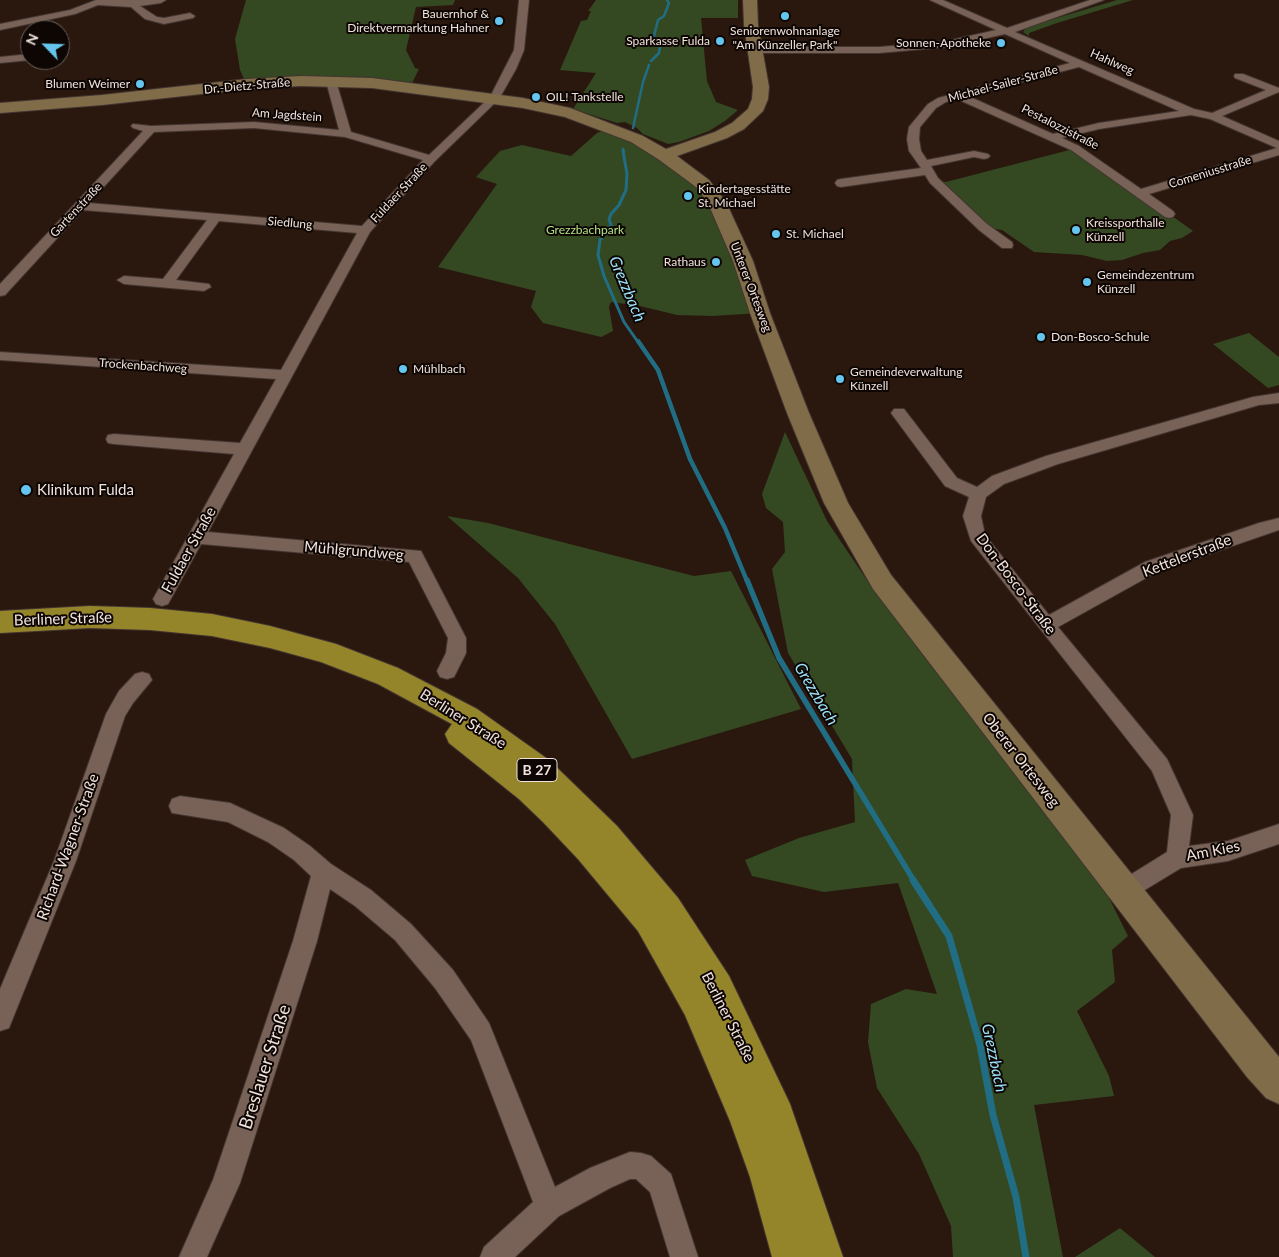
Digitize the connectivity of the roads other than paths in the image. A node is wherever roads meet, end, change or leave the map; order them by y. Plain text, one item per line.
1 (161, 0) edge
2 (524, 0) edge
3 (750, 0) edge
4 (935, 0) edge
5 (1099, 0) edge
6 (101, 1) edge
7 (133, 4) junction
8 (190, 16) dead end
9 (0, 27) edge
10 (1007, 31) junction
11 (755, 50) junction
12 (0, 60) edge
13 (20, 60) edge
14 (1081, 63) junction
15 (1239, 76) dead end
16 (331, 81) junction
17 (1277, 90) edge
18 (957, 95) junction
19 (494, 99) junction
20 (0, 108) edge
21 (1192, 112) junction
22 (1213, 116) junction
23 (137, 126) dead end
24 (152, 129) junction
25 (346, 134) junction
26 (1053, 137) junction
27 (1279, 145) edge
28 (1279, 151) edge
29 (664, 154) junction
30 (984, 156) dead end
31 (431, 159) junction
32 (926, 168) junction
33 (841, 183) dead end
34 (1140, 193) junction
35 (79, 206) junction
36 (1169, 214) dead end
37 (216, 217) junction
38 (365, 230) junction
39 (1007, 245) dead end
40 (124, 280) dead end
41 (167, 282) junction
42 (204, 287) dead end
43 (0, 292) edge
44 (0, 356) edge
45 (286, 375) junction
46 (1278, 399) edge
47 (798, 413) joint
48 (899, 413) dead end
49 (114, 439) dead end
50 (245, 449) junction
51 (978, 494) junction
52 (1279, 524) edge
53 (196, 537) junction
54 (162, 599) dead end
55 (0, 622) edge
56 (1046, 625) junction
57 (0, 636) edge
58 (447, 671) dead end
59 (142, 680) dead end
60 (180, 806) dead end
61 (1279, 834) edge
62 (1177, 858) junction
63 (323, 872) junction
64 (1125, 891) junction
65 (0, 1019) edge
66 (1279, 1085) edge
67 (549, 1206) junction
68 (193, 1257) edge
69 (494, 1257) edge
70 (684, 1257) edge
71 (793, 1257) edge
72 (822, 1257) edge

1 - 7 street
2 - 19 street, Fuldaer Straße
3 - 11 main road
4 - 10 street, Hahlweg
5 - 10 street
6 - 7 street
6 - 9 street
7 - 8 street
10 - 11 street
10 - 14 street, Hahlweg
11 - 29 main road
12 - 13 street
14 - 18 street, Michael-Sailer-Straße
14 - 21 street, Hahlweg
15 - 17 street
16 - 19 main road, Dr.-Dietz-Straße
16 - 20 main road, Dr.-Dietz-Straße
16 - 25 street
17 - 22 street
18 - 26 street, Pestalozzistraße
18 - 32 street, Michael-Sailer-Straße
19 - 29 main road, Unterer Ortesweg
19 - 31 street, Fuldaer Straße
21 - 22 street, Hahlweg
21 - 26 street
22 - 27 street, Hahlweg
23 - 24 street, Am Jagdstein
24 - 25 street, Am Jagdstein
24 - 35 street, Gartenstraße
25 - 31 street, Am Jagdstein
26 - 34 street, Pestalozzistraße
28 - 34 street, Comeniusstraße
29 - 47 main road, Unterer Ortesweg
30 - 32 street
31 - 38 street, Fuldaer Straße
32 - 33 street
32 - 39 street, Michael-Sailer-Straße
34 - 36 street, Pestalozzistraße
35 - 37 street, Siedlung
35 - 43 street, Gartenstraße
37 - 38 street, Siedlung
37 - 41 street
38 - 45 street, Fuldaer Straße
40 - 41 street
41 - 42 street
44 - 45 street, Trockenbachweg
45 - 50 street, Fuldaer Straße
46 - 51 street
47 - 64 main road, Oberer Ortesweg
48 - 51 street
49 - 50 street
50 - 53 street, Fuldaer Straße
51 - 56 street, Don-Bosco-Straße
52 - 56 street, Kettelerstraße
53 - 54 street, Fuldaer Straße
53 - 58 street, Mühlgrundweg
55 - 72 highway, Berliner Straße / B 27
56 - 62 street, Don-Bosco-Straße
57 - 71 highway, Berliner Straße / B 27
59 - 65 street, Richard-Wagner-Straße
60 - 63 street
61 - 62 street, Am Kies
62 - 64 street, Am Kies
63 - 67 street
63 - 68 street, Breslauer Straße
64 - 66 main road, Oberer Ortesweg
67 - 69 street
67 - 70 street

